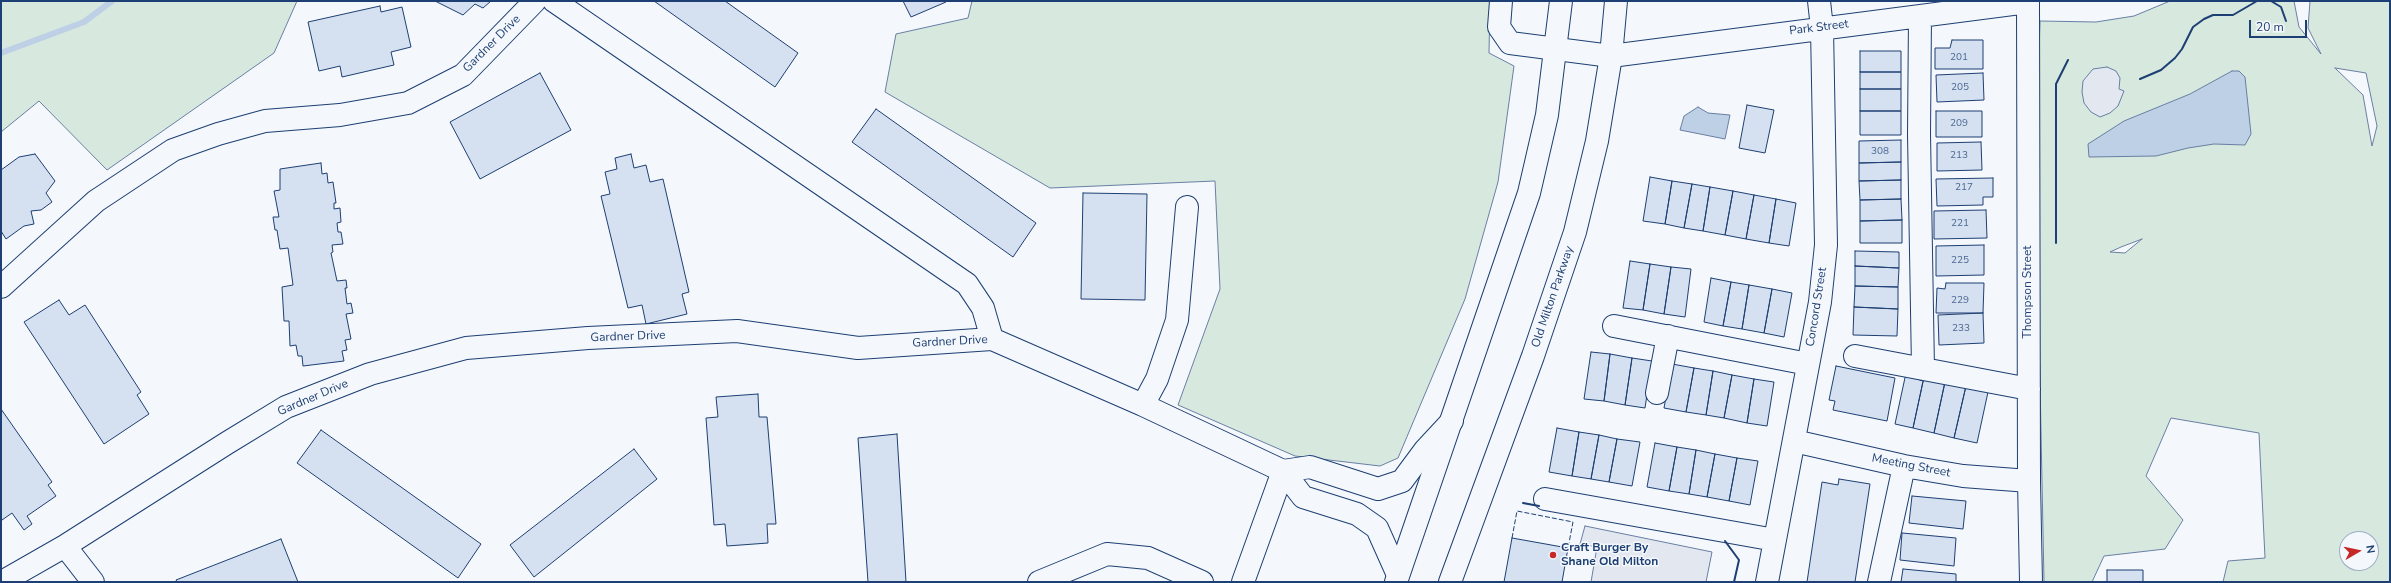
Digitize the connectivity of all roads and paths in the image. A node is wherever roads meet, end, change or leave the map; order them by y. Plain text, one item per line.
1 (535, 1) edge
2 (554, 1) edge
3 (1501, 1) edge
4 (1560, 1) edge
5 (1616, 1) edge
6 (1819, 1) edge
7 (2028, 2) edge
8 (1920, 16) junction
9 (1822, 28) junction
10 (1556, 51) junction
11 (1611, 56) junction
12 (1187, 206) dead end
13 (1, 287) edge
14 (1614, 326) dead end
15 (1668, 336) junction
16 (992, 339) junction
17 (1855, 356) dead end
18 (1808, 364) junction
19 (1923, 369) junction
20 (2029, 390) junction
21 (1657, 393) dead end
22 (1143, 405) junction
23 (1452, 421) junction
24 (1794, 441) junction
25 (1904, 466) junction
26 (1283, 470) junction
27 (2029, 481) junction
28 (1545, 499) dead end
29 (1775, 540) junction
30 (65, 546) junction
31 (1397, 578) edge
32 (2, 582) edge
33 (93, 582) edge
34 (1039, 582) edge
35 (1202, 582) edge
36 (1243, 582) edge
37 (1450, 582) edge
38 (1767, 582) edge
39 (1879, 582) edge
40 (2031, 582) edge

1 - 13 main road, Gardner Drive
2 - 16 main road
3 - 10 main road, Park Street
4 - 10 main road
5 - 11 main road, Old Milton Parkway
6 - 9 main road, Concord Street
7 - 8 main road, Park Street
7 - 20 main road, Thompson Street
8 - 9 main road, Park Street
8 - 19 main road
9 - 11 main road, Park Street
9 - 18 main road, Concord Street
10 - 11 main road, Park Street
10 - 23 main road
11 - 37 main road, Old Milton Parkway
12 - 22 main road
14 - 15 main road
15 - 18 main road
15 - 21 main road
16 - 22 main road, Gardner Drive
16 - 30 main road, Gardner Drive
17 - 19 main road
18 - 24 main road, Concord Street
19 - 20 main road
20 - 27 main road, Thompson Street
22 - 26 main road, Gardner Drive
23 - 26 main road
23 - 31 main road
24 - 25 main road, Meeting Street
24 - 29 main road, Concord Street
25 - 27 main road, Meeting Street
25 - 39 main road
26 - 31 main road, Gardner Drive
26 - 36 main road
27 - 40 main road, Thompson Street
28 - 29 main road
29 - 38 main road, Concord Street
30 - 32 main road, Gardner Drive
30 - 33 main road
34 - 35 main road

